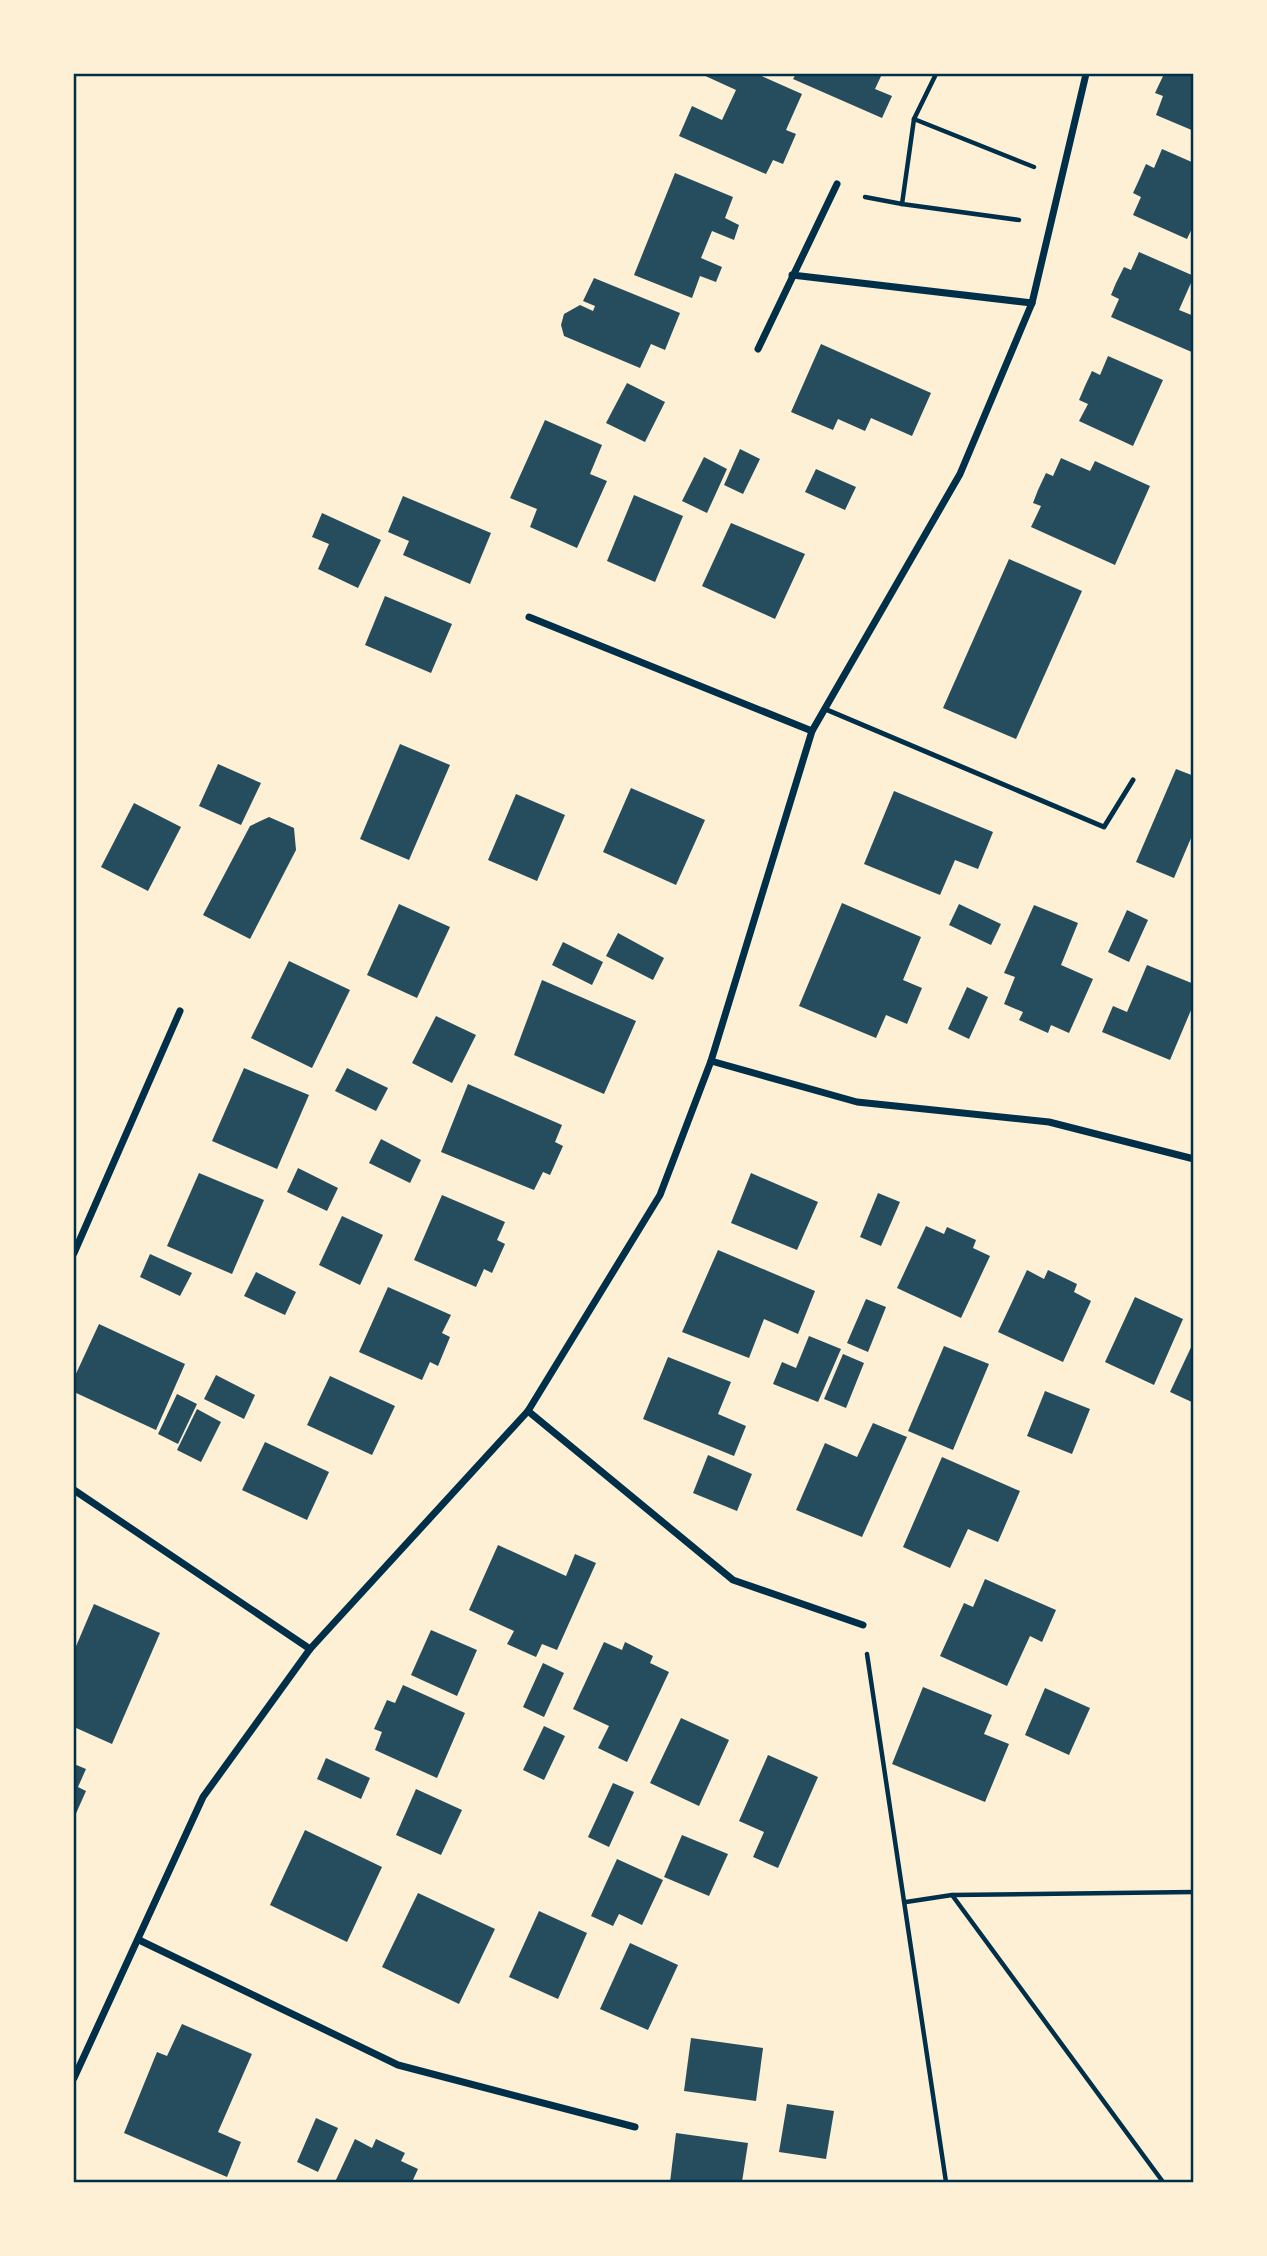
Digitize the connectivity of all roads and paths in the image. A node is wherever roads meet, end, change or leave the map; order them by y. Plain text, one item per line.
1 (936, 74) edge
2 (1086, 74) edge
3 (914, 119) junction
4 (1062, 178) junction
5 (837, 184) dead end
6 (1050, 225) junction
7 (793, 275) junction
8 (1032, 303) junction
9 (758, 349) dead end
10 (529, 617) dead end
11 (825, 709) junction
12 (812, 731) junction
13 (1133, 780) dead end
14 (180, 1011) dead end
15 (711, 1061) junction
16 (1194, 1159) edge
17 (74, 1253) edge
18 (527, 1411) junction
19 (74, 1490) edge
20 (863, 1625) joint
21 (310, 1649) junction
22 (1194, 1892) edge
23 (952, 1895) junction
24 (906, 1902) junction
25 (139, 1940) junction
26 (74, 2078) edge
27 (635, 2127) dead end
28 (946, 2182) edge
29 (1163, 2182) edge

1 - 3 path
2 - 4 street
3 - 4 path
3 - 6 path
4 - 6 street
5 - 7 street
6 - 8 street
7 - 8 street
7 - 9 street
8 - 11 street
10 - 12 street
11 - 12 street
11 - 13 lane
12 - 15 street
14 - 17 street
15 - 16 street
15 - 18 street
18 - 20 street
18 - 21 street
19 - 21 street
20 - 24 path
21 - 25 street
22 - 23 path
23 - 24 path
23 - 29 path
24 - 28 path
25 - 26 street
25 - 27 street

